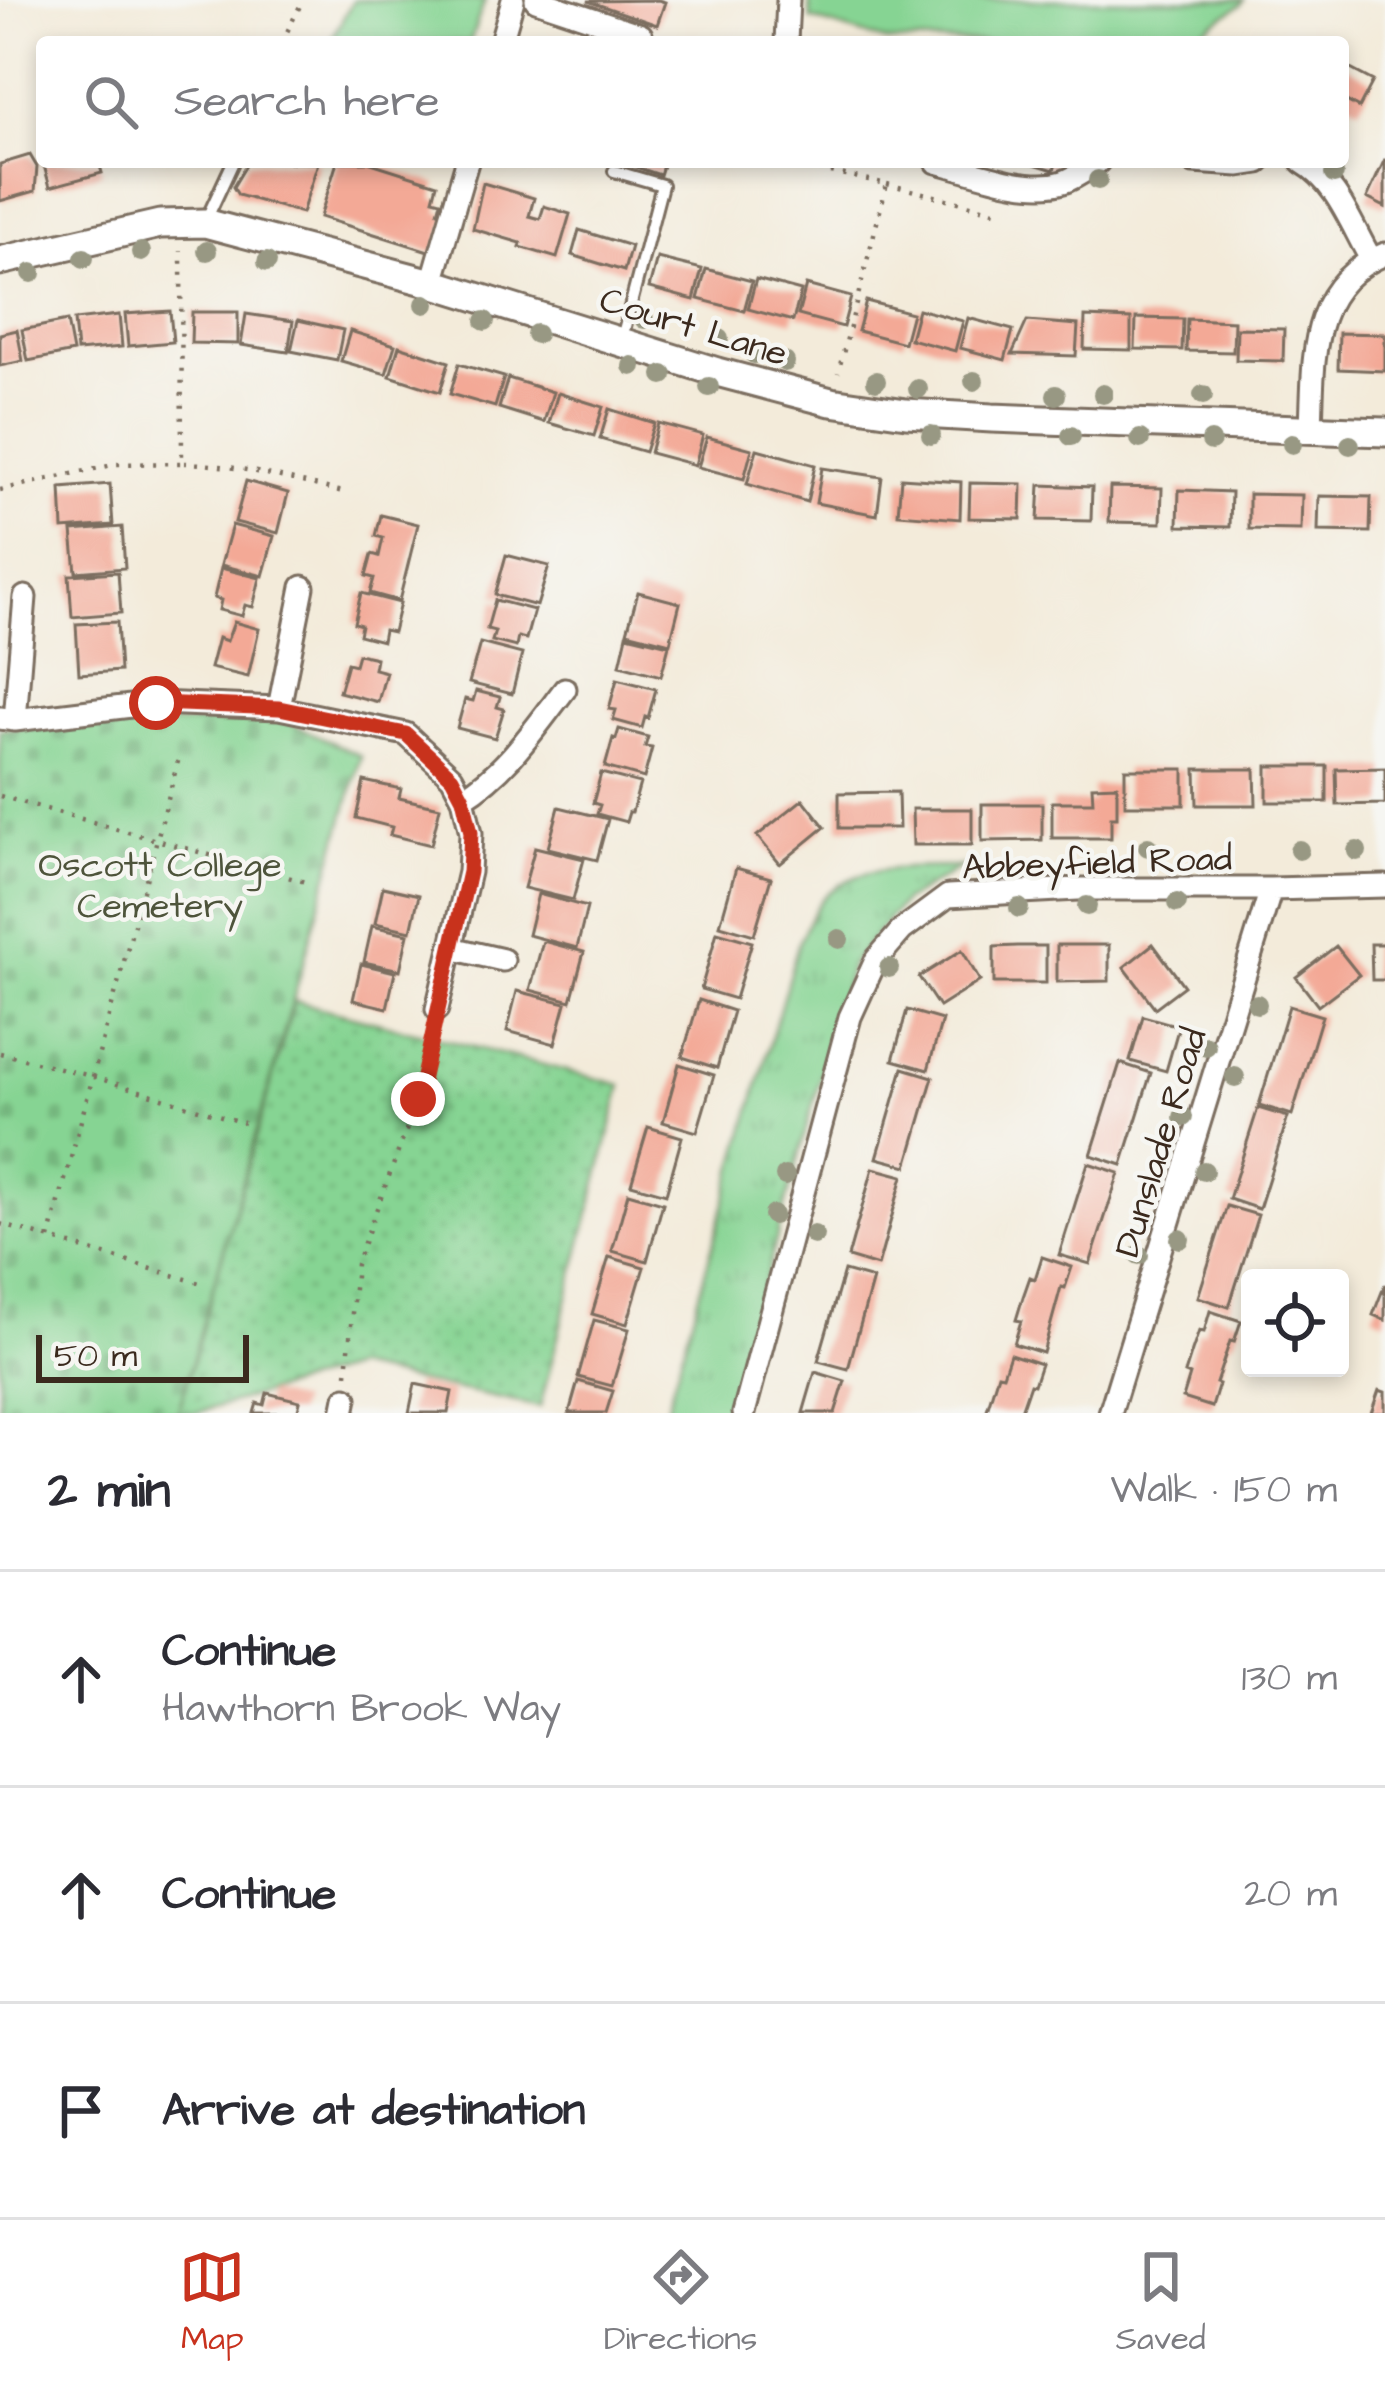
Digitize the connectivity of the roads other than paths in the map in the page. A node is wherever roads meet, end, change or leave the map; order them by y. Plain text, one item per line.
1 (513, 0) edge
2 (536, 0) edge
3 (788, 0) edge
4 (640, 34) dead end
5 (503, 36) edge
6 (786, 36) edge
7 (229, 168) edge
8 (464, 168) edge
9 (961, 168) edge
10 (1087, 168) edge
11 (1311, 168) edge
12 (614, 171) dead end
13 (193, 222) junction
14 (1378, 256) edge
15 (0, 262) edge
16 (432, 283) junction
17 (621, 341) junction
18 (1311, 428) junction
19 (1385, 431) edge
20 (303, 587) dead end
21 (25, 597) dead end
22 (565, 688) dead end
23 (279, 708) junction
24 (8, 719) edge
25 (529, 737) junction
26 (549, 753) dead end
27 (463, 798) junction
28 (1385, 886) edge
29 (1271, 890) junction
30 (452, 948) junction
31 (503, 960) dead end
32 (437, 1009) road end
33 (745, 1413) edge
34 (1110, 1413) edge

1 - 5 street
2 - 4 street
3 - 6 street
7 - 13 lane
8 - 16 street
9 - 10 street
11 - 14 street
12 - 17 lane
13 - 15 street, Court Lane
13 - 16 street, Court Lane
14 - 18 street
16 - 17 street, Court Lane
17 - 18 street, Court Lane
18 - 19 street, Court Lane
20 - 23 street
21 - 24 street
22 - 25 street
23 - 24 street
23 - 27 street
25 - 26 street
25 - 27 street
27 - 30 street
28 - 29 street, Abbeyfield Road
29 - 33 street, Abbeyfield Road
29 - 34 street, Dunslade Road
30 - 31 street
30 - 32 street

